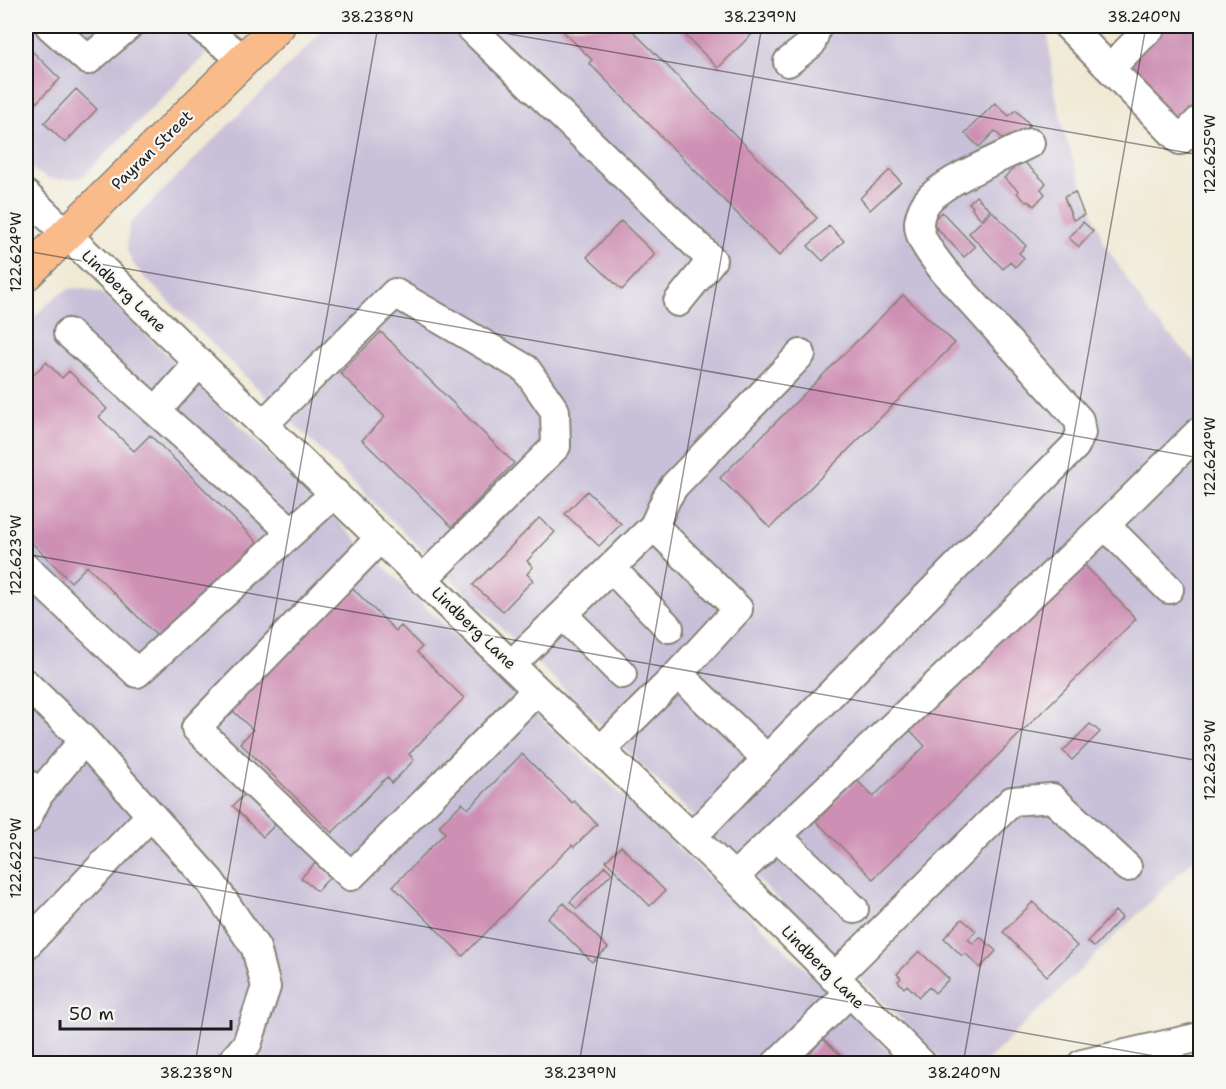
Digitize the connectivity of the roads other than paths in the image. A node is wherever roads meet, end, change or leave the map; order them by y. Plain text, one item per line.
1 (50, 26) edge
2 (128, 26) edge
3 (199, 26) edge
4 (278, 26) edge
5 (469, 26) edge
6 (817, 26) edge
7 (1152, 26) edge
8 (1081, 30) edge
9 (244, 59) junction
10 (788, 62) dead end
11 (1110, 69) junction
12 (1200, 120) edge
13 (1030, 143) dead end
14 (26, 195) edge
15 (65, 234) junction
16 (26, 274) edge
17 (678, 302) dead end
18 (68, 333) dead end
19 (801, 354) dead end
20 (199, 363) junction
21 (156, 411) junction
22 (263, 424) junction
23 (1200, 431) edge
24 (334, 494) junction
25 (1105, 525) junction
26 (654, 526) junction
27 (292, 532) junction
28 (380, 537) junction
29 (26, 568) edge
30 (611, 568) junction
31 (423, 579) junction
32 (1169, 589) dead end
33 (563, 615) junction
34 (669, 628) dead end
35 (512, 664) junction
36 (622, 674) dead end
37 (678, 674) junction
38 (26, 684) edge
39 (537, 690) junction
40 (84, 740) junction
41 (601, 750) junction
42 (767, 759) junction
43 (32, 789) edge
44 (152, 815) junction
45 (26, 820) edge
46 (777, 836) junction
47 (692, 837) junction
48 (1127, 867) dead end
49 (734, 877) junction
50 (854, 909) dead end
51 (26, 945) edge
52 (842, 985) junction
53 (1200, 1037) edge
54 (230, 1064) edge
55 (776, 1064) edge
56 (922, 1064) edge
57 (1082, 1064) edge

1 - 2 street
3 - 9 street
4 - 9 main road, Payran Street
5 - 17 street
6 - 10 street
7 - 11 street
8 - 11 street
9 - 15 main road, Payran Street
11 - 12 street
13 - 42 street
14 - 15 street, Lindberg Lane
15 - 16 main road, Payran Street
15 - 20 street, Lindberg Lane
18 - 21 street
19 - 26 street
20 - 21 street
20 - 22 street, Lindberg Lane
21 - 27 street
22 - 24 street, Lindberg Lane
22 - 31 street
23 - 25 street
24 - 27 street
24 - 28 street, Lindberg Lane
25 - 32 street
25 - 46 street
26 - 30 street
26 - 37 street
27 - 29 street
28 - 31 street, Lindberg Lane
28 - 39 street
30 - 33 street
30 - 34 street
31 - 35 street, Lindberg Lane
33 - 35 street
33 - 36 street
35 - 39 street, Lindberg Lane
37 - 41 street
37 - 42 street
38 - 40 street
39 - 41 street, Lindberg Lane
40 - 43 street
40 - 44 street
41 - 47 street, Lindberg Lane
42 - 47 street
43 - 45 street
44 - 51 street
44 - 54 street
46 - 49 street
46 - 50 street
47 - 49 street, Lindberg Lane
48 - 52 street
49 - 52 street, Lindberg Lane
52 - 55 street
52 - 56 street, Lindberg Lane
53 - 57 street

